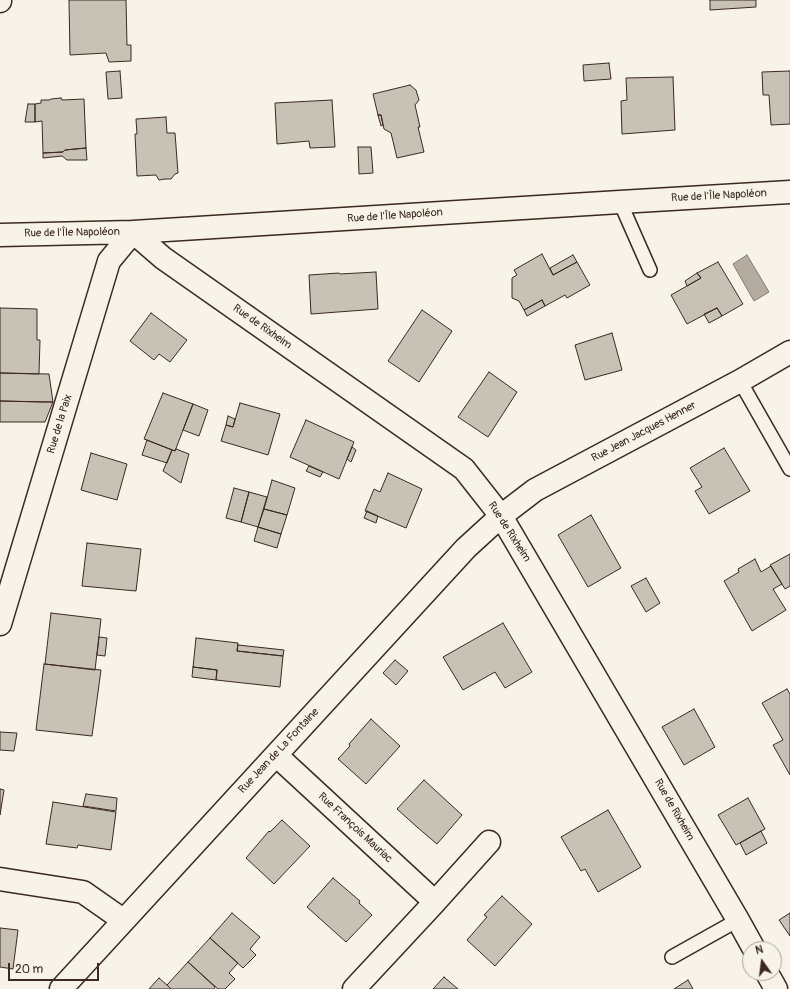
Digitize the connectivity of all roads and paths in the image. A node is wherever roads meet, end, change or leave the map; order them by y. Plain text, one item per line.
1 (790, 192) edge
2 (620, 202) junction
3 (134, 232) junction
4 (0, 235) edge
5 (650, 270) dead end
6 (790, 352) edge
7 (740, 381) junction
8 (790, 469) edge
9 (502, 516) junction
10 (0, 624) edge
11 (276, 755) junction
12 (489, 842) dead end
13 (0, 879) edge
14 (435, 902) junction
15 (123, 920) junction
16 (738, 920) junction
17 (750, 941) edge
18 (672, 957) dead end
19 (60, 989) edge
20 (354, 989) edge

1 - 2 street, Rue de l'Île Napoléon
2 - 3 street, Rue de l'Île Napoléon
2 - 5 lane
3 - 4 street, Rue de l'Île Napoléon
3 - 9 street, Rue de Rixheim
3 - 10 street, Rue de la Paix
6 - 7 street, Rue Jean Jacques Henner
7 - 8 lane
7 - 9 street, Rue Jean Jacques Henner
9 - 11 street, Rue Jean de La Fontaine
9 - 16 street, Rue de Rixheim
11 - 14 street, Rue François Mauriac
11 - 15 street, Rue Jean de La Fontaine
12 - 14 street
13 - 15 street
14 - 20 street
15 - 19 street, Rue Jean de La Fontaine
16 - 17 street, Rue de Rixheim
16 - 18 lane

